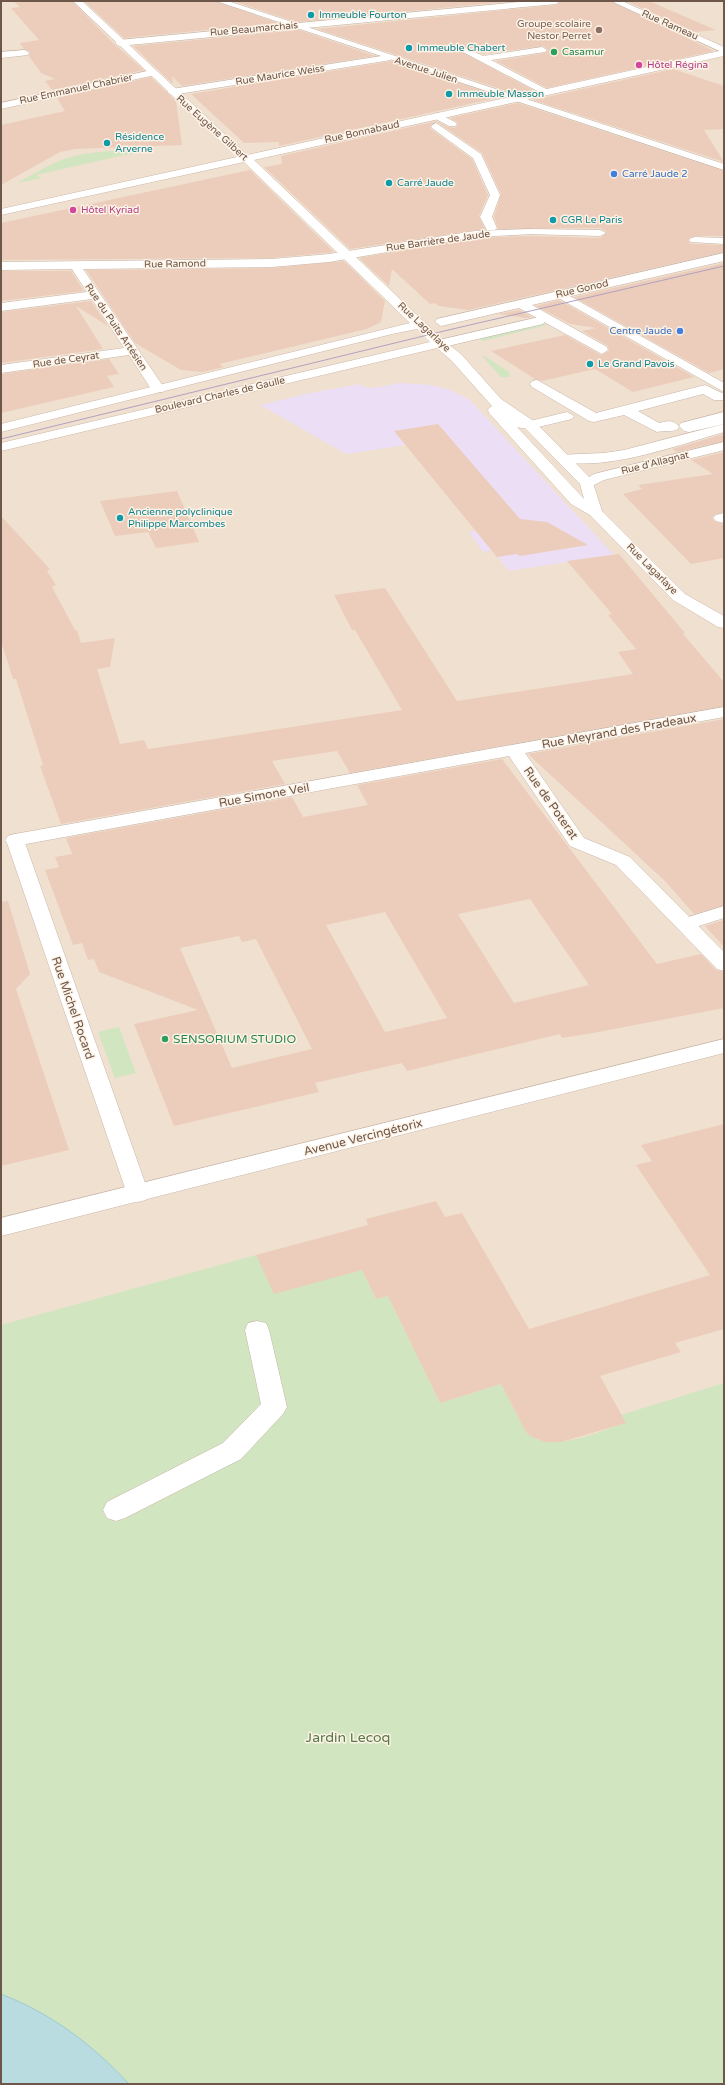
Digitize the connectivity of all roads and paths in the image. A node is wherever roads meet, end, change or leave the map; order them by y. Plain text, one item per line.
1 (76, 1) edge
2 (220, 1) edge
3 (556, 1) edge
4 (616, 1) edge
5 (294, 26) junction
6 (119, 42) junction
7 (542, 50) dead end
8 (724, 50) edge
9 (466, 51) dead end
10 (25, 53) dead end
11 (724, 54) edge
12 (1, 55) edge
13 (388, 58) junction
14 (481, 59) junction
15 (152, 73) junction
16 (172, 92) junction
17 (545, 92) junction
18 (515, 99) junction
19 (1, 106) edge
20 (436, 121) junction
21 (452, 124) dead end
22 (243, 157) junction
23 (724, 168) edge
24 (1, 212) edge
25 (491, 228) dead end
26 (600, 233) dead end
27 (695, 240) dead end
28 (724, 240) edge
29 (349, 255) junction
30 (724, 257) edge
31 (74, 265) junction
32 (1, 266) edge
33 (559, 294) junction
34 (94, 295) junction
35 (599, 300) dead end
36 (520, 303) junction
37 (577, 304) junction
38 (1, 307) edge
39 (539, 317) junction
40 (441, 322) dead end
41 (420, 325) junction
42 (457, 333) dead end
43 (438, 344) junction
44 (602, 350) dead end
45 (132, 351) junction
46 (1, 369) edge
47 (537, 384) dead end
48 (158, 389) junction
49 (722, 392) edge
50 (687, 394) junction
51 (496, 407) junction
52 (626, 410) junction
53 (567, 416) dead end
54 (723, 417) edge
55 (530, 425) junction
56 (1, 428) edge
57 (724, 428) edge
58 (724, 446) edge
59 (1, 447) edge
60 (672, 451) dead end
61 (532, 452) junction
62 (563, 458) junction
63 (577, 472) junction
64 (590, 478) junction
65 (595, 512) junction
66 (721, 619) edge
67 (724, 712) edge
68 (514, 750) junction
69 (14, 840) joint
70 (724, 912) edge
71 (686, 924) junction
72 (724, 964) edge
73 (724, 1046) edge
74 (134, 1185) junction
75 (1, 1227) edge
76 (257, 1330) dead end
77 (116, 1510) dead end

1 - 6 street, Rue Eugène Gilbert
2 - 5 street, Avenue Julien
3 - 5 street, Rue Beaumarchais
4 - 8 street, Rue Rameau
5 - 6 street, Rue Beaumarchais
5 - 13 street, Avenue Julien
6 - 15 street, Rue Eugène Gilbert
7 - 14 street
9 - 14 street
10 - 12 lane
11 - 17 street, Rue Bonnabaud
13 - 16 street, Rue Maurice Weiss
13 - 18 street, Avenue Julien
14 - 17 street
15 - 16 street, Rue Eugène Gilbert
15 - 19 street, Rue Emmanuel Chabrier
16 - 22 street, Rue Eugène Gilbert
17 - 18 street, Rue Bonnabaud
18 - 20 street, Rue Bonnabaud
18 - 23 street, Avenue Julien
20 - 21 lane
20 - 22 street, Rue Bonnabaud
20 - 25 street
22 - 24 street, Rue Bonnabaud
22 - 29 street, Rue Eugène Gilbert
26 - 29 street, Rue Barrière de Jaude
27 - 28 street
29 - 31 street, Rue Ramond
29 - 41 street, Rue Lagarlaye
30 - 33 street, Rue Gonod
31 - 32 street, Rue Ramond
31 - 34 street, Rue du Puits Artésien
33 - 36 street, Rue Gonod
33 - 37 lane
34 - 38 street
34 - 45 street, Rue du Puits Artésien
35 - 37 street, Rue Gonod
36 - 39 street
36 - 40 street, Rue Gonod
37 - 39 street, Rue Gonod
37 - 49 lane
39 - 42 street, Rue Gonod
39 - 43 lane
39 - 44 street
41 - 43 street, Rue Lagarlaye
41 - 48 street, Boulevard Charles de Gaulle
43 - 51 street, Rue Lagarlaye
43 - 59 street, Boulevard Charles de Gaulle
45 - 46 street, Rue de Ceyrat
45 - 48 street, Rue du Puits Artésien
47 - 52 street
48 - 56 street, Boulevard Charles de Gaulle
49 - 50 street
50 - 52 street
50 - 54 street
51 - 55 street, Rue Lagarlaye
51 - 61 street, Rue Lagarlaye
52 - 54 street
53 - 55 lane
55 - 62 street, Rue Lagarlaye
57 - 62 lane
58 - 64 lane, Rue d'Allagnat
60 - 64 lane
61 - 63 lane
61 - 65 street, Rue Lagarlaye
62 - 63 street, Rue Lagarlaye
63 - 64 street, Rue Lagarlaye
64 - 65 street, Rue Lagarlaye
65 - 66 street, Rue Lagarlaye
67 - 68 street, Rue Meyrand des Pradeaux
68 - 69 street, Rue Simone Veil
68 - 71 street, Rue de Poterat
69 - 74 lane, Rue Michel Rocard
70 - 71 lane
71 - 72 street, Rue de Poterat
73 - 74 street, Avenue Vercingétorix
74 - 75 street, Avenue Vercingétorix
76 - 77 lane

